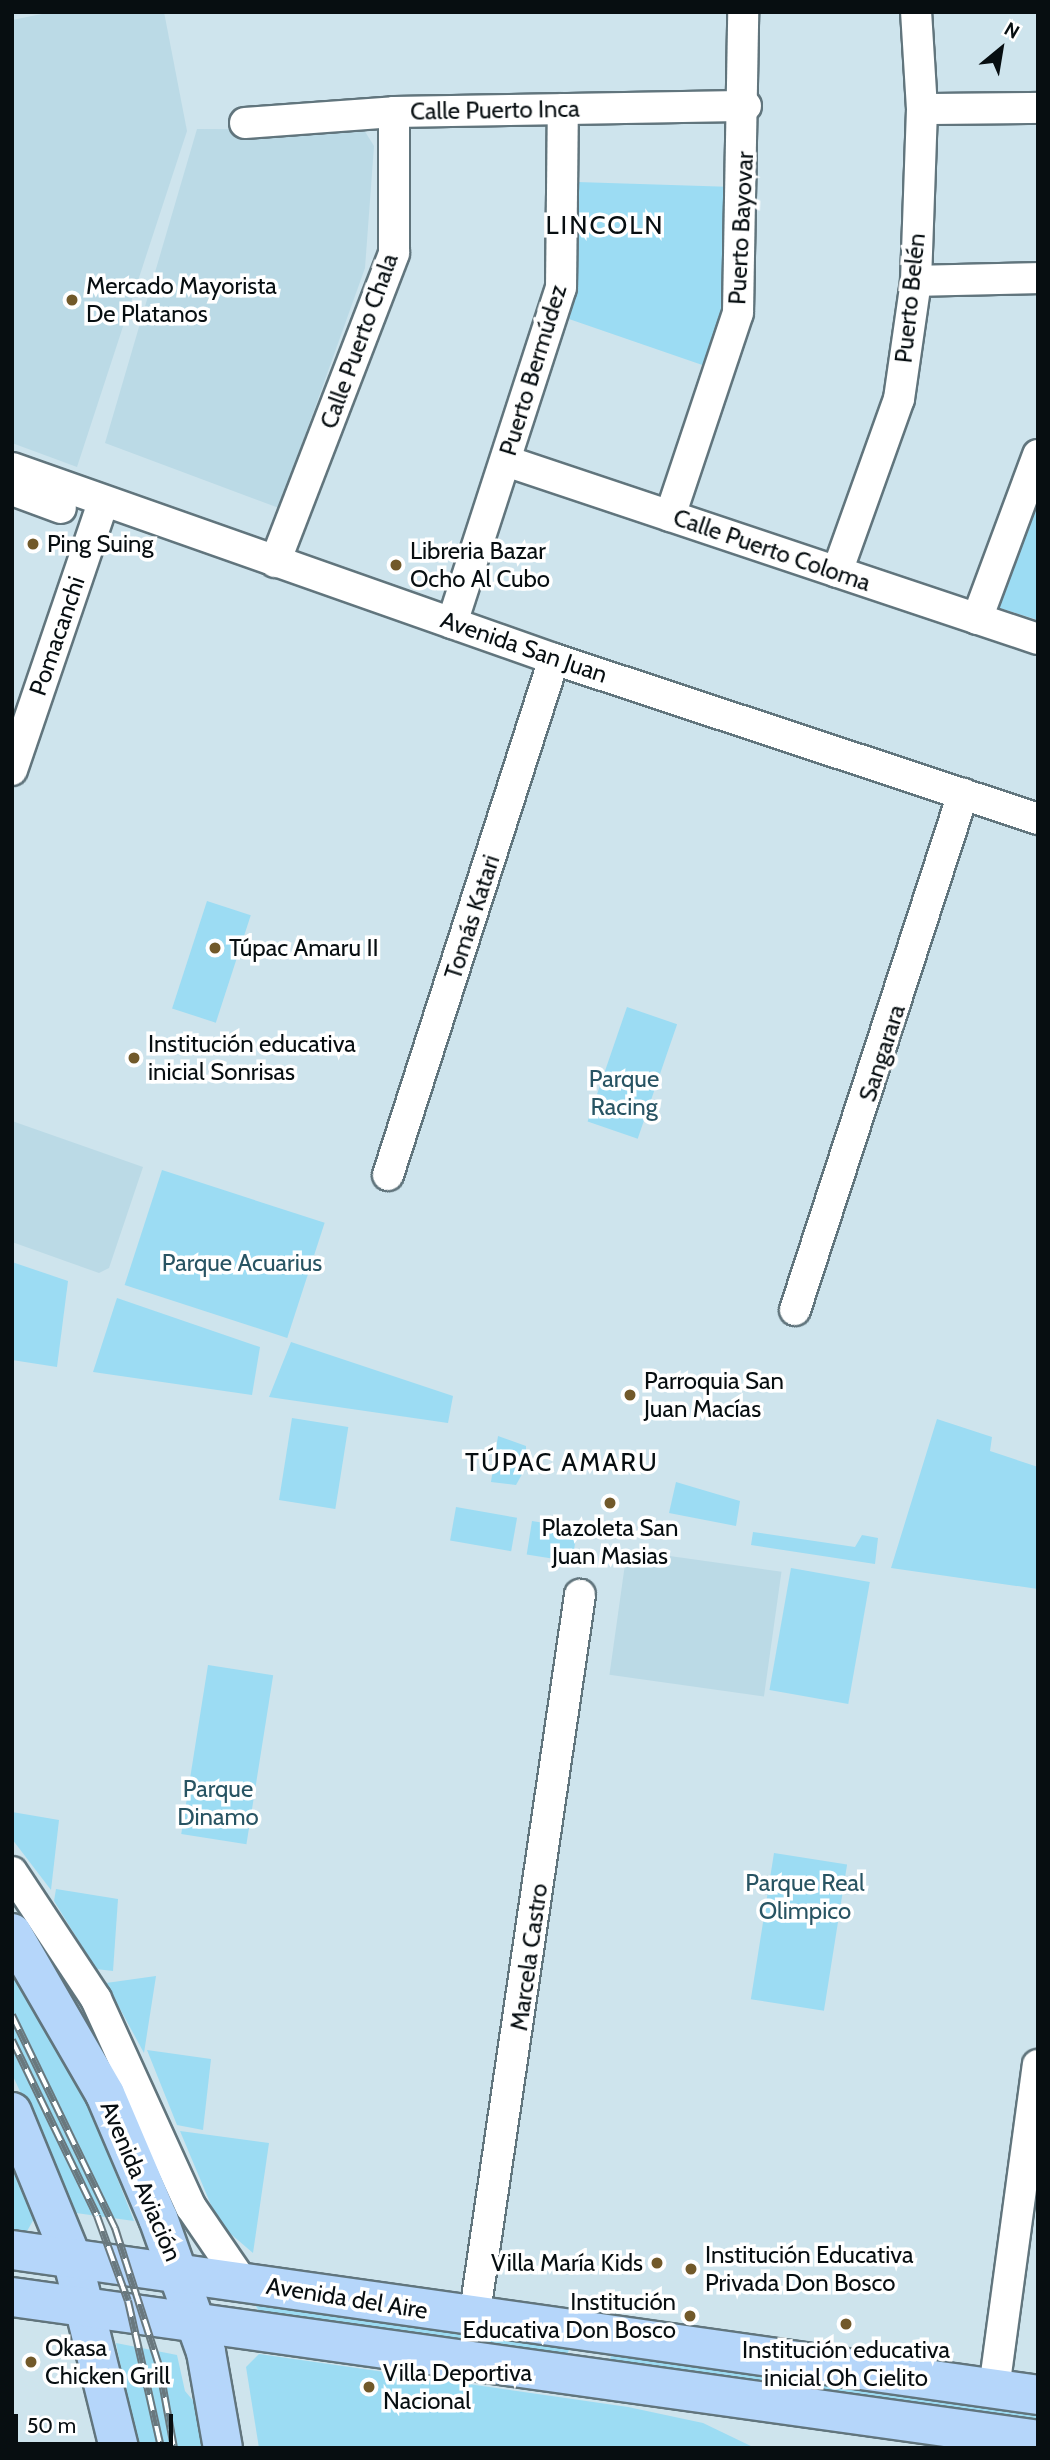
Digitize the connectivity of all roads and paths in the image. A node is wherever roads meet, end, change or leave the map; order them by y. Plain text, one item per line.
1 (743, 12) edge
2 (916, 12) edge
3 (746, 106) junction
4 (1038, 108) edge
5 (563, 109) junction
6 (922, 109) junction
7 (394, 112) junction
8 (245, 123) dead end
9 (1038, 278) edge
10 (916, 281) junction
11 (1038, 455) edge
12 (506, 461) junction
13 (12, 468) edge
14 (12, 490) edge
15 (99, 512) junction
16 (670, 516) junction
17 (275, 562) junction
18 (837, 572) junction
19 (977, 619) junction
20 (452, 623) junction
21 (1038, 639) edge
22 (552, 669) junction
23 (12, 770) edge
24 (961, 803) junction
25 (1038, 819) edge
26 (1038, 839) edge
27 (388, 1175) dead end
28 (795, 1310) dead end
29 (580, 1595) dead end
30 (12, 1872) edge
31 (12, 1933) edge
32 (1038, 2066) edge
33 (12, 2112) edge
34 (12, 2250) edge
35 (72, 2258) junction
36 (179, 2270) junction
37 (241, 2280) junction
38 (12, 2297) edge
39 (87, 2306) junction
40 (474, 2319) junction
41 (196, 2322) junction
42 (588, 2335) junction
43 (584, 2374) junction
44 (994, 2389) junction
45 (1038, 2395) edge
46 (1038, 2440) edge
47 (119, 2448) edge
48 (223, 2448) edge

1 - 3 street, Puerto Bayovar
2 - 6 street, Puerto Belén
3 - 5 street, Calle Puerto Inca
3 - 16 street, Puerto Bayovar
4 - 6 street
5 - 7 street, Calle Puerto Inca
5 - 12 street, Puerto Bermúdez
6 - 10 street, Puerto Belén
7 - 8 street, Calle Puerto Inca
7 - 17 street, Calle Puerto Chala
9 - 10 street
10 - 18 street, Puerto Belén
11 - 19 street
12 - 16 street, Calle Puerto Coloma
12 - 20 street, Puerto Bermúdez
13 - 15 street, Avenida San Juan
14 - 15 street, Avenida San Juan
15 - 17 street, Avenida San Juan
15 - 22 street, Avenida San Juan
15 - 23 street, Pomacanchi
16 - 18 street, Calle Puerto Coloma
17 - 20 street, Avenida San Juan
18 - 19 street, Calle Puerto Coloma
19 - 21 street, Calle Puerto Coloma
20 - 22 street, Avenida San Juan
22 - 24 street, Avenida San Juan
22 - 27 street, Tomás Katari
24 - 25 street, Avenida San Juan
24 - 26 street, Avenida San Juan
24 - 28 street, Sangarara
29 - 40 street, Marcela Castro
30 - 37 street, Avenida Aviación
31 - 36 main road, Avenida Aviación
32 - 44 street
33 - 35 main road
34 - 35 main road, Avenida del Aire
35 - 36 main road, Avenida del Aire
35 - 39 main road
36 - 37 main road, Avenida del Aire
36 - 41 main road, Avenida Aviación
37 - 40 main road, Avenida del Aire
38 - 39 main road, Avenida del Aire
39 - 41 main road, Avenida del Aire
39 - 47 main road
40 - 42 main road, Avenida del Aire
41 - 43 main road, Avenida del Aire
41 - 48 main road, Avenida Aviación
42 - 43 main road
42 - 44 main road, Avenida del Aire
43 - 46 main road, Avenida del Aire
44 - 45 main road, Avenida del Aire

